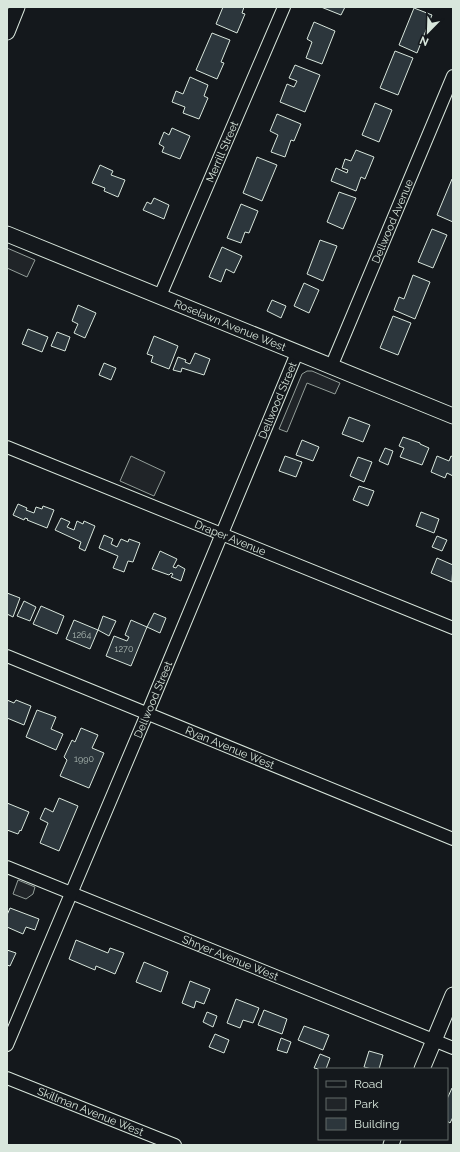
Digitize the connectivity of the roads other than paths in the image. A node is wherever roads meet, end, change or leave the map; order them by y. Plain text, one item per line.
1 (17, 7) edge
2 (284, 7) edge
3 (8, 26) edge
4 (453, 76) edge
5 (7, 234) edge
6 (160, 296) junction
7 (297, 353) junction
8 (331, 366) junction
9 (453, 416) edge
10 (7, 447) edge
11 (222, 534) junction
12 (453, 628) edge
13 (7, 656) edge
14 (147, 714) junction
15 (453, 839) edge
16 (7, 867) edge
17 (71, 893) junction
18 (453, 995) edge
19 (434, 1040) junction
20 (7, 1045) edge
21 (453, 1048) edge
22 (422, 1068) edge
23 (7, 1078) edge
24 (175, 1145) edge

1 - 3 street
2 - 6 street, Merrill Street
4 - 8 street, Dellwood Avenue
5 - 6 street, Roselawn Avenue West
6 - 7 street, Roselawn Avenue West
7 - 8 street, Roselawn Avenue West
7 - 11 street, Dellwood Street
8 - 9 street, Roselawn Avenue West
10 - 11 street, Draper Avenue
11 - 12 street, Draper Avenue
11 - 14 street, Dellwood Street
13 - 14 street, Ryan Avenue West
14 - 15 street, Ryan Avenue West
14 - 17 street, Dellwood Street
16 - 17 street, Shryer Avenue West
17 - 19 street, Shryer Avenue West
17 - 20 street, Dellwood Street
18 - 19 street
19 - 21 street, Shryer Avenue West
19 - 22 street
23 - 24 street, Skillman Avenue West

